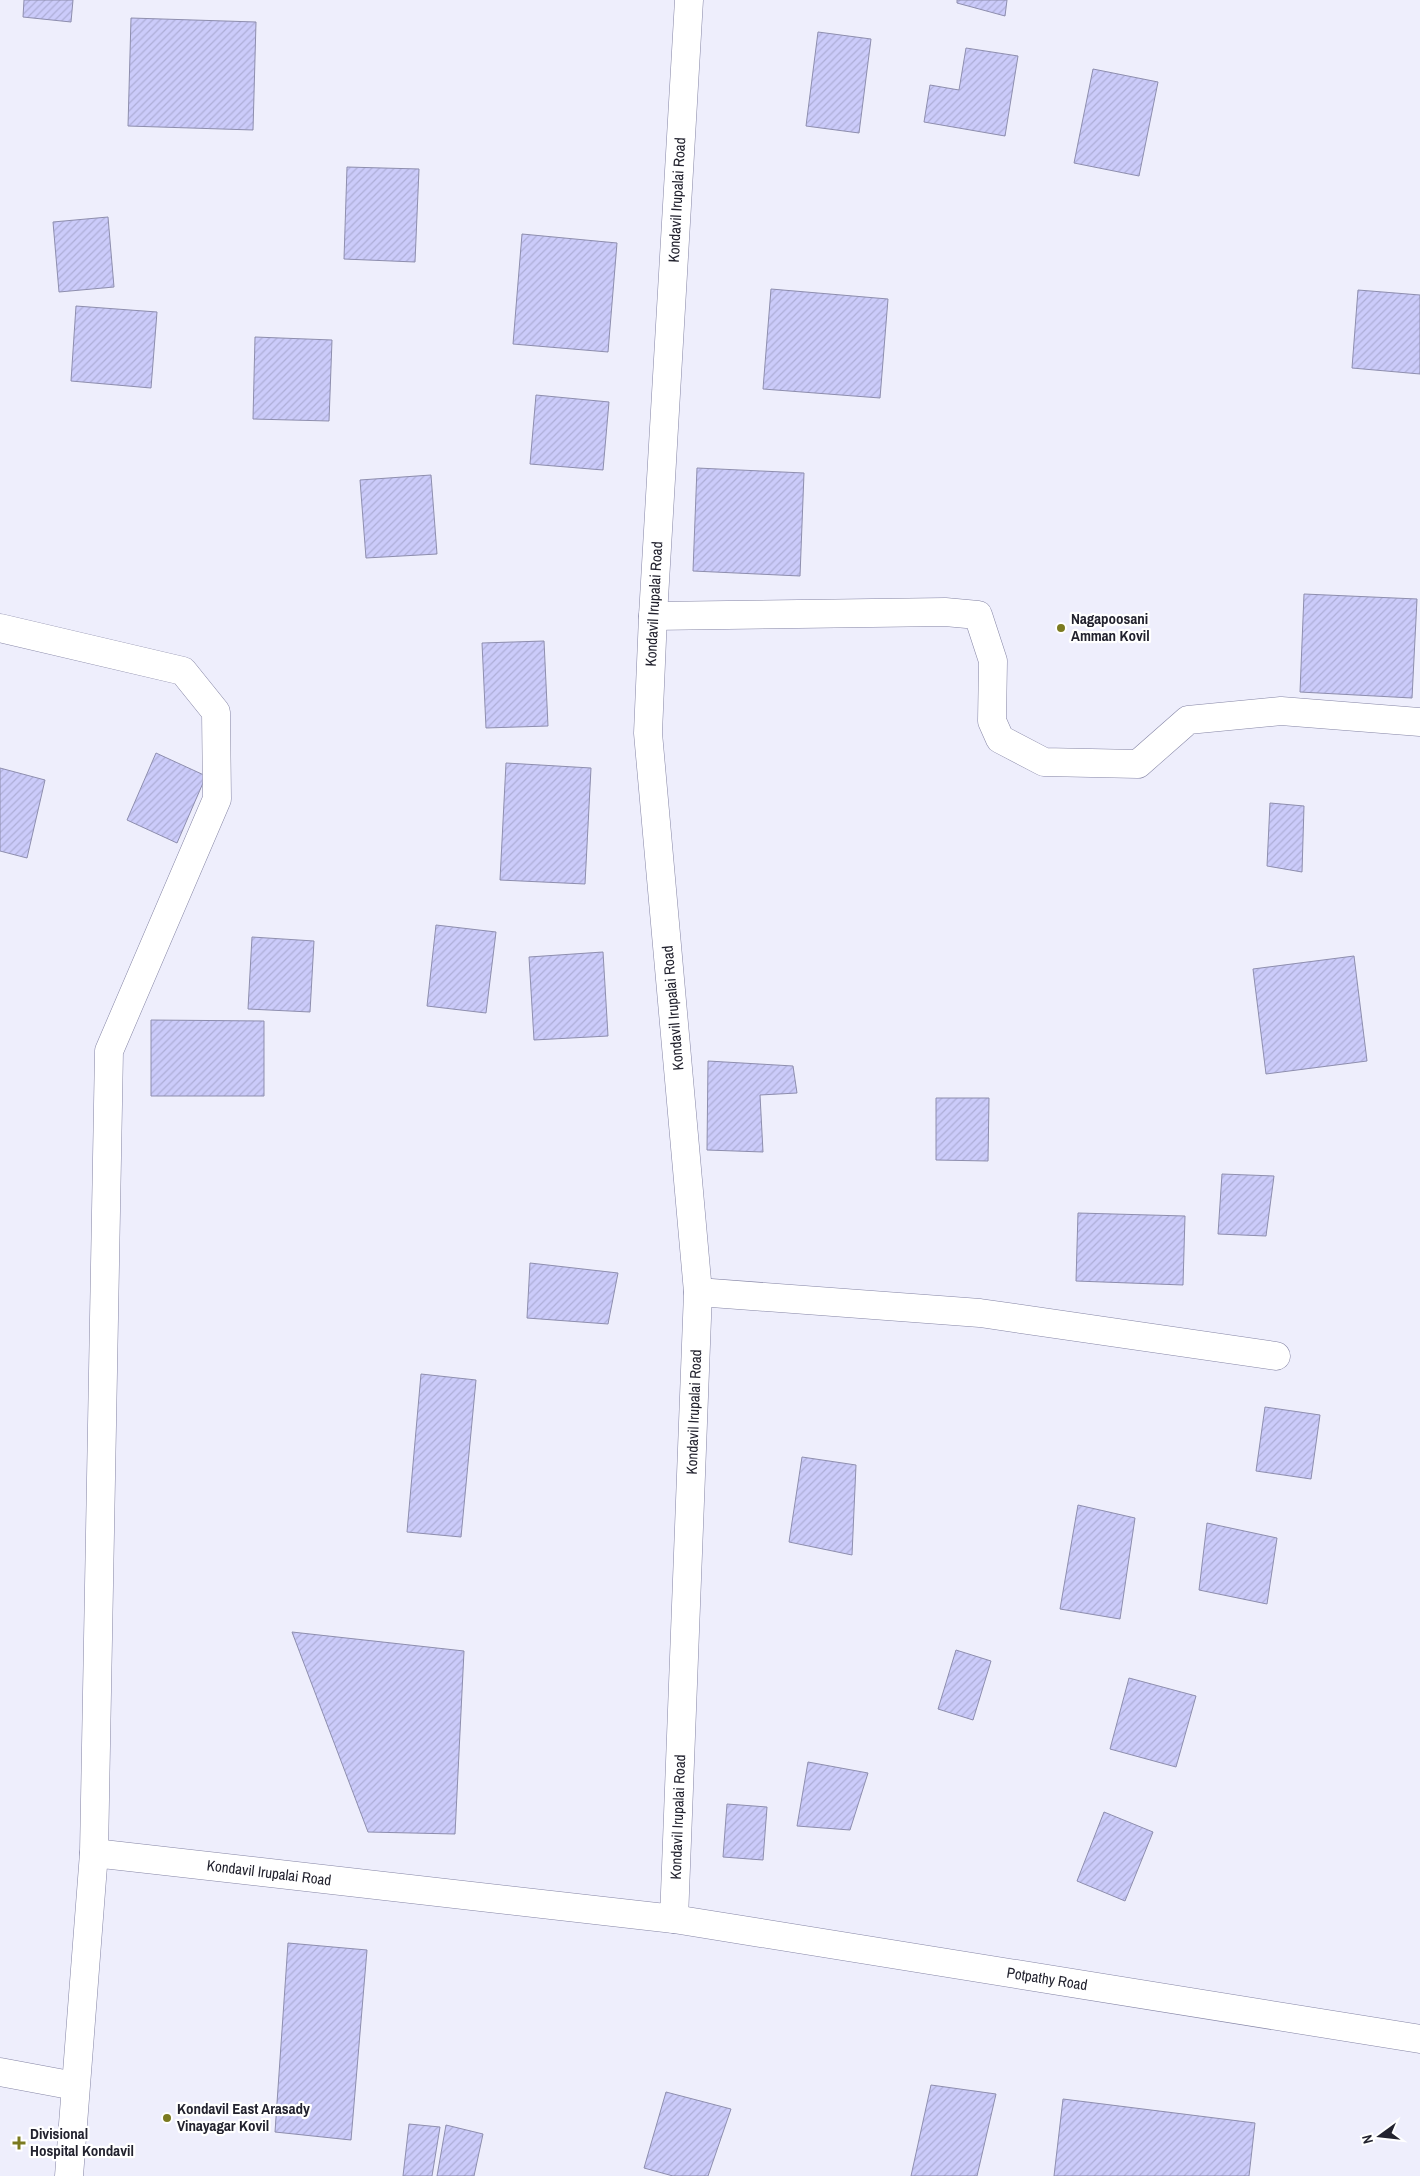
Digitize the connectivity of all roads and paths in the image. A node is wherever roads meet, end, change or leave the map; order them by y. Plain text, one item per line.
1 (689, 0) edge
2 (653, 616) junction
3 (0, 628) edge
4 (1420, 722) edge
5 (698, 1292) junction
6 (1276, 1356) dead end
7 (94, 1853) junction
8 (674, 1919) junction
9 (1420, 2039) edge
10 (0, 2072) edge
11 (76, 2086) junction
12 (69, 2176) edge

1 - 2 street, Kondavil Irupalai Road
2 - 4 street
2 - 5 street, Kondavil Irupalai Road
3 - 7 street
5 - 6 street
5 - 8 street, Kondavil Irupalai Road
7 - 8 street, Kondavil Irupalai Road
7 - 11 street
8 - 9 street, Potpathy Road
10 - 11 street
11 - 12 street

